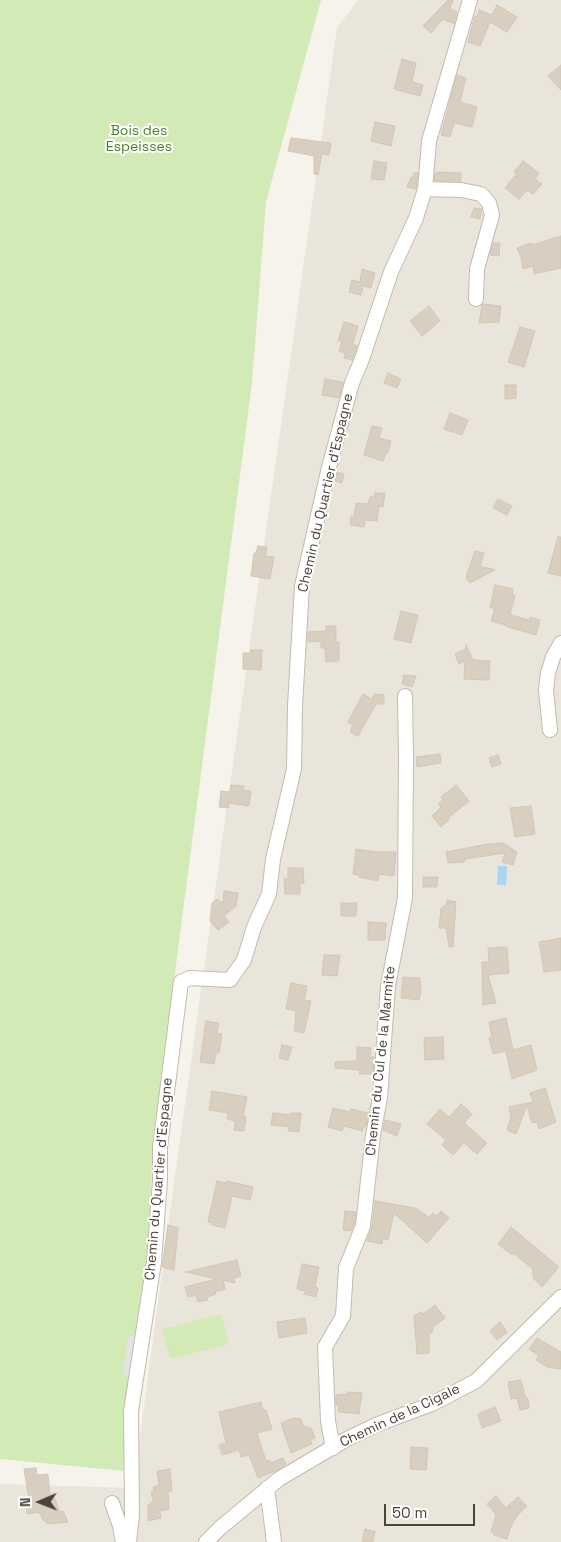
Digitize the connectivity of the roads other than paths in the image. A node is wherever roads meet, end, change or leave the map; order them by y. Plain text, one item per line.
1 (470, 0) edge
2 (425, 189) junction
3 (476, 299) dead end
4 (561, 643) edge
5 (404, 696) dead end
6 (550, 730) dead end
7 (561, 1297) edge
8 (333, 1448) junction
9 (267, 1488) junction
10 (112, 1503) dead end
11 (123, 1542) edge
12 (129, 1542) edge
13 (206, 1542) edge
14 (274, 1542) edge

1 - 2 street, Chemin du Quartier d'Espagne
2 - 3 street
2 - 12 street, Chemin du Quartier d'Espagne
4 - 6 street
5 - 8 street, Chemin du Cul de la Marmite
7 - 8 street, Chemin de la Cigale
8 - 9 street, Chemin de la Cigale
9 - 13 street, Chemin de la Cigale
9 - 14 street
10 - 11 street

